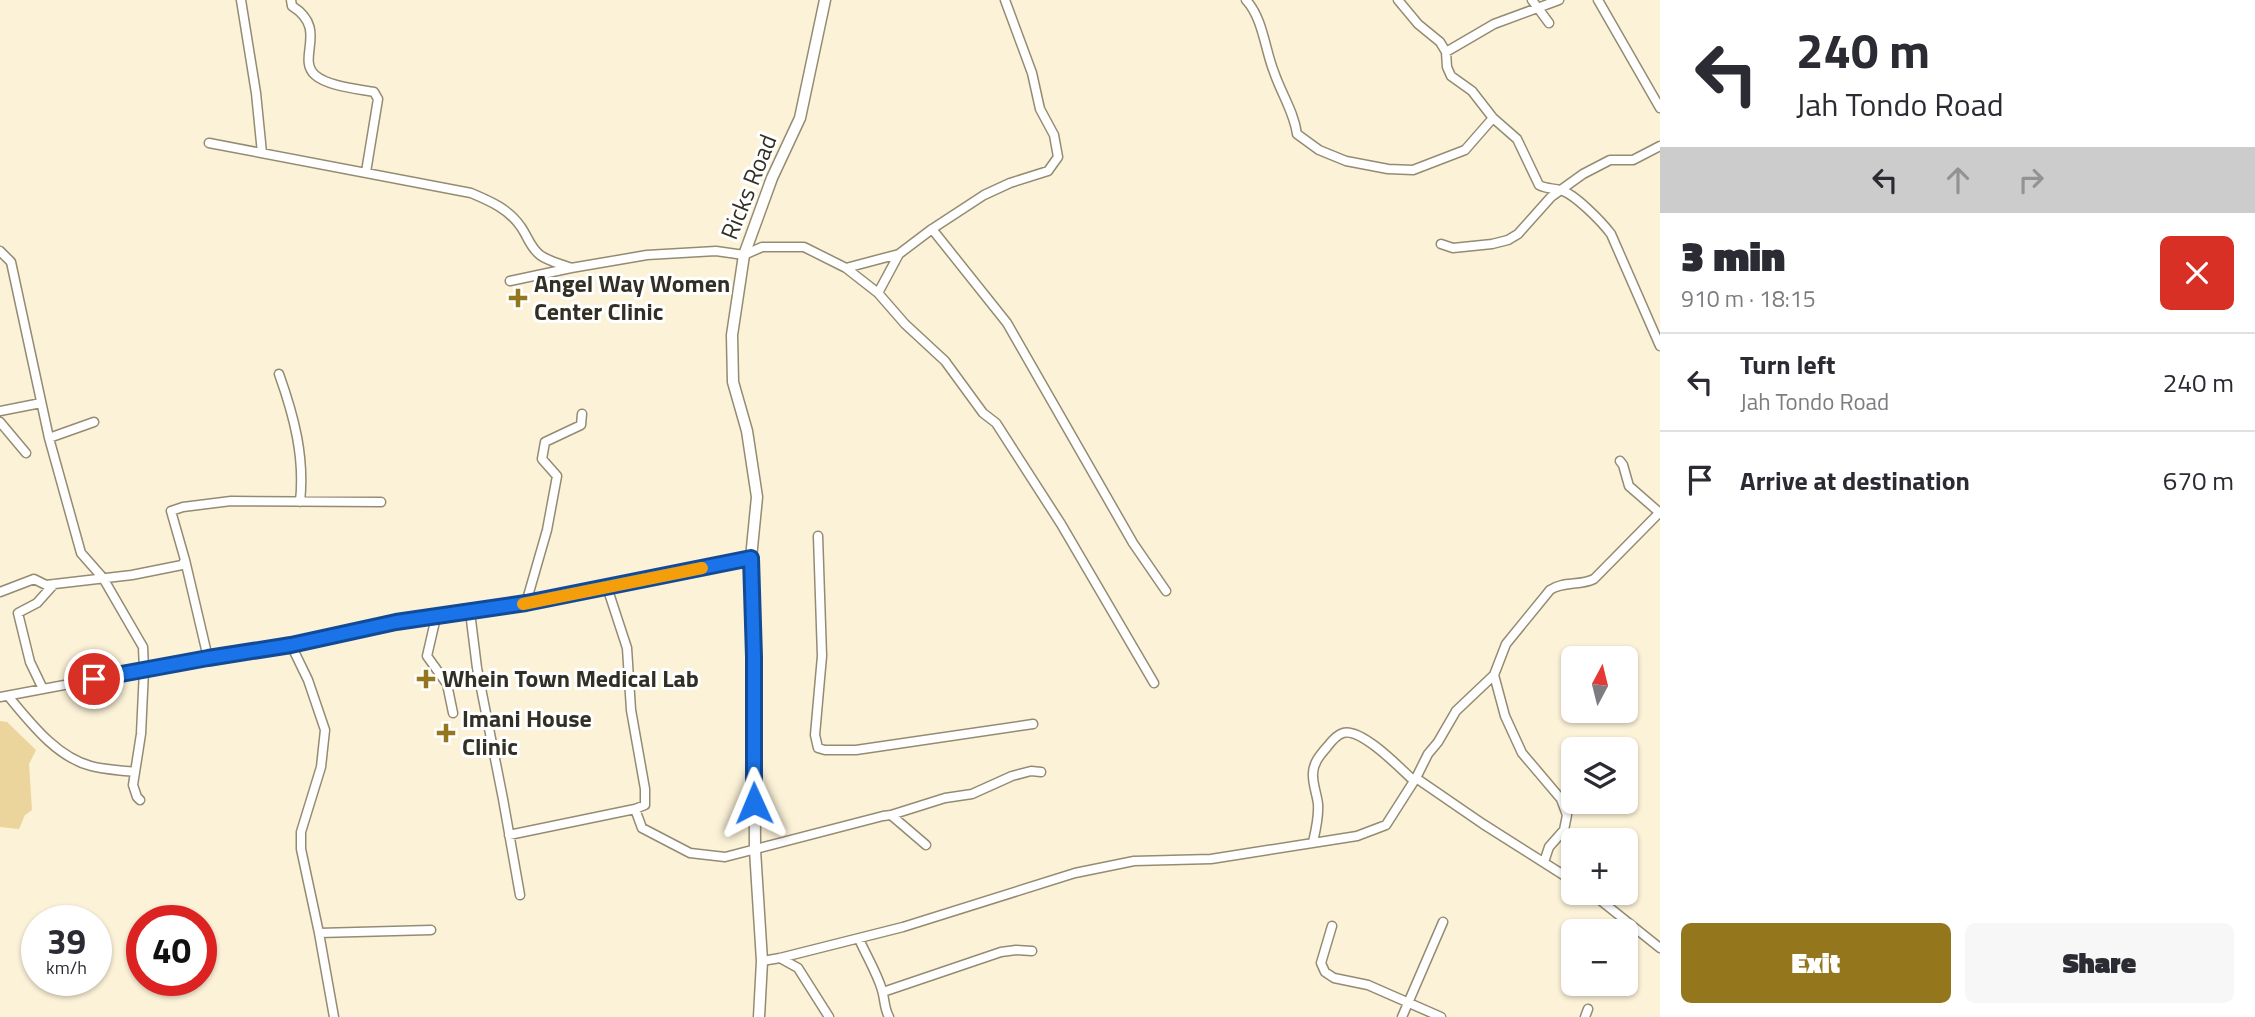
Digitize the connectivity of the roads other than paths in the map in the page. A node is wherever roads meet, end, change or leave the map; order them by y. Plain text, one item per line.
1 (241, 0) edge
2 (291, 0) edge
3 (825, 0) edge
4 (1005, 0) edge
5 (1246, 0) edge
6 (1398, 0) edge
7 (1532, 0) edge
8 (1559, 0) edge
9 (1598, 0) edge
10 (1538, 9) junction
11 (1549, 23) dead end
12 (1446, 52) junction
13 (1660, 108) edge
14 (1493, 118) junction
15 (209, 143) dead end
16 (1660, 146) edge
17 (262, 153) junction
18 (366, 172) junction
19 (1562, 190) junction
20 (932, 229) junction
21 (1441, 244) dead end
22 (0, 251) edge
23 (899, 254) junction
24 (744, 255) junction
25 (571, 268) junction
26 (846, 268) junction
27 (510, 281) dead end
28 (878, 293) junction
29 (1660, 346) edge
30 (279, 374) dead end
31 (41, 403) junction
32 (0, 411) edge
33 (582, 414) dead end
34 (0, 422) edge
35 (94, 422) dead end
36 (49, 438) junction
37 (26, 453) dead end
38 (1620, 461) dead end
39 (300, 502) junction
40 (381, 502) dead end
41 (1660, 513) edge
42 (818, 536) dead end
43 (751, 558) junction
44 (185, 560) junction
45 (103, 578) junction
46 (54, 584) junction
47 (607, 587) junction
48 (1166, 591) dead end
49 (0, 592) edge
50 (526, 603) junction
51 (470, 612) junction
52 (436, 617) junction
53 (291, 645) junction
54 (208, 658) junction
55 (144, 670) junction
56 (1494, 675) junction
57 (1154, 683) dead end
58 (43, 689) junction
59 (4, 696) edge
60 (453, 713) dead end
61 (1033, 724) dead end
62 (135, 772) junction
63 (1041, 772) dead end
64 (1415, 779) junction
65 (140, 800) dead end
66 (635, 809) junction
67 (891, 815) junction
68 (509, 835) junction
69 (1313, 842) junction
70 (926, 845) dead end
71 (755, 850) junction
72 (1544, 862) junction
73 (1561, 873) edge
74 (520, 895) dead end
75 (1606, 905) edge
76 (1443, 922) dead end
77 (1332, 926) dead end
78 (431, 930) dead end
79 (319, 933) junction
80 (859, 939) junction
81 (1660, 948) edge
82 (1032, 951) dead end
83 (780, 958) junction
84 (762, 961) junction
85 (883, 992) junction
86 (1408, 1003) junction
87 (334, 1017) edge
88 (759, 1017) edge
89 (829, 1017) edge
90 (889, 1017) edge
91 (1402, 1017) edge
92 (1441, 1017) edge

1 - 17 street
2 - 18 street
3 - 24 street, Ricks Road
4 - 20 street
5 - 14 street
6 - 12 street
7 - 10 street
8 - 10 street
9 - 13 street
10 - 11 street
10 - 12 street
12 - 14 street
14 - 19 street
15 - 17 street
16 - 19 street
17 - 18 street
18 - 25 street
19 - 21 street
19 - 29 street
20 - 23 street
20 - 48 street
22 - 31 street
23 - 26 street
23 - 28 street
24 - 25 street
24 - 26 street
24 - 43 street, Ricks Road
25 - 27 street
26 - 28 street
28 - 57 street
30 - 39 street
31 - 32 street
31 - 36 street
33 - 50 street
34 - 37 street
35 - 36 street
36 - 45 street
38 - 41 street
39 - 40 street
39 - 44 street
41 - 56 street
42 - 61 street
43 - 47 street
43 - 71 street, Ricks Road
44 - 45 street
44 - 54 street
45 - 46 street
45 - 55 street
46 - 49 street
46 - 58 street
47 - 50 street
47 - 66 street
50 - 51 street
51 - 52 street
51 - 68 street
52 - 53 street
52 - 60 street
53 - 54 street
53 - 79 street
54 - 55 street
55 - 58 street
55 - 62 street
56 - 64 street
56 - 72 street
58 - 59 street
59 - 62 street
62 - 65 street
63 - 67 street
64 - 69 street
64 - 69 street
64 - 72 street
66 - 68 street
66 - 71 street
67 - 70 street
67 - 71 street
68 - 74 street
69 - 80 street
71 - 84 street, Ricks Road
72 - 73 street
75 - 81 street
76 - 86 street
77 - 86 street
78 - 79 street
79 - 87 street
80 - 83 street
80 - 85 street
82 - 85 street
83 - 84 street
83 - 89 street
84 - 88 street, Ricks Road
85 - 90 street
86 - 91 street
86 - 92 street

